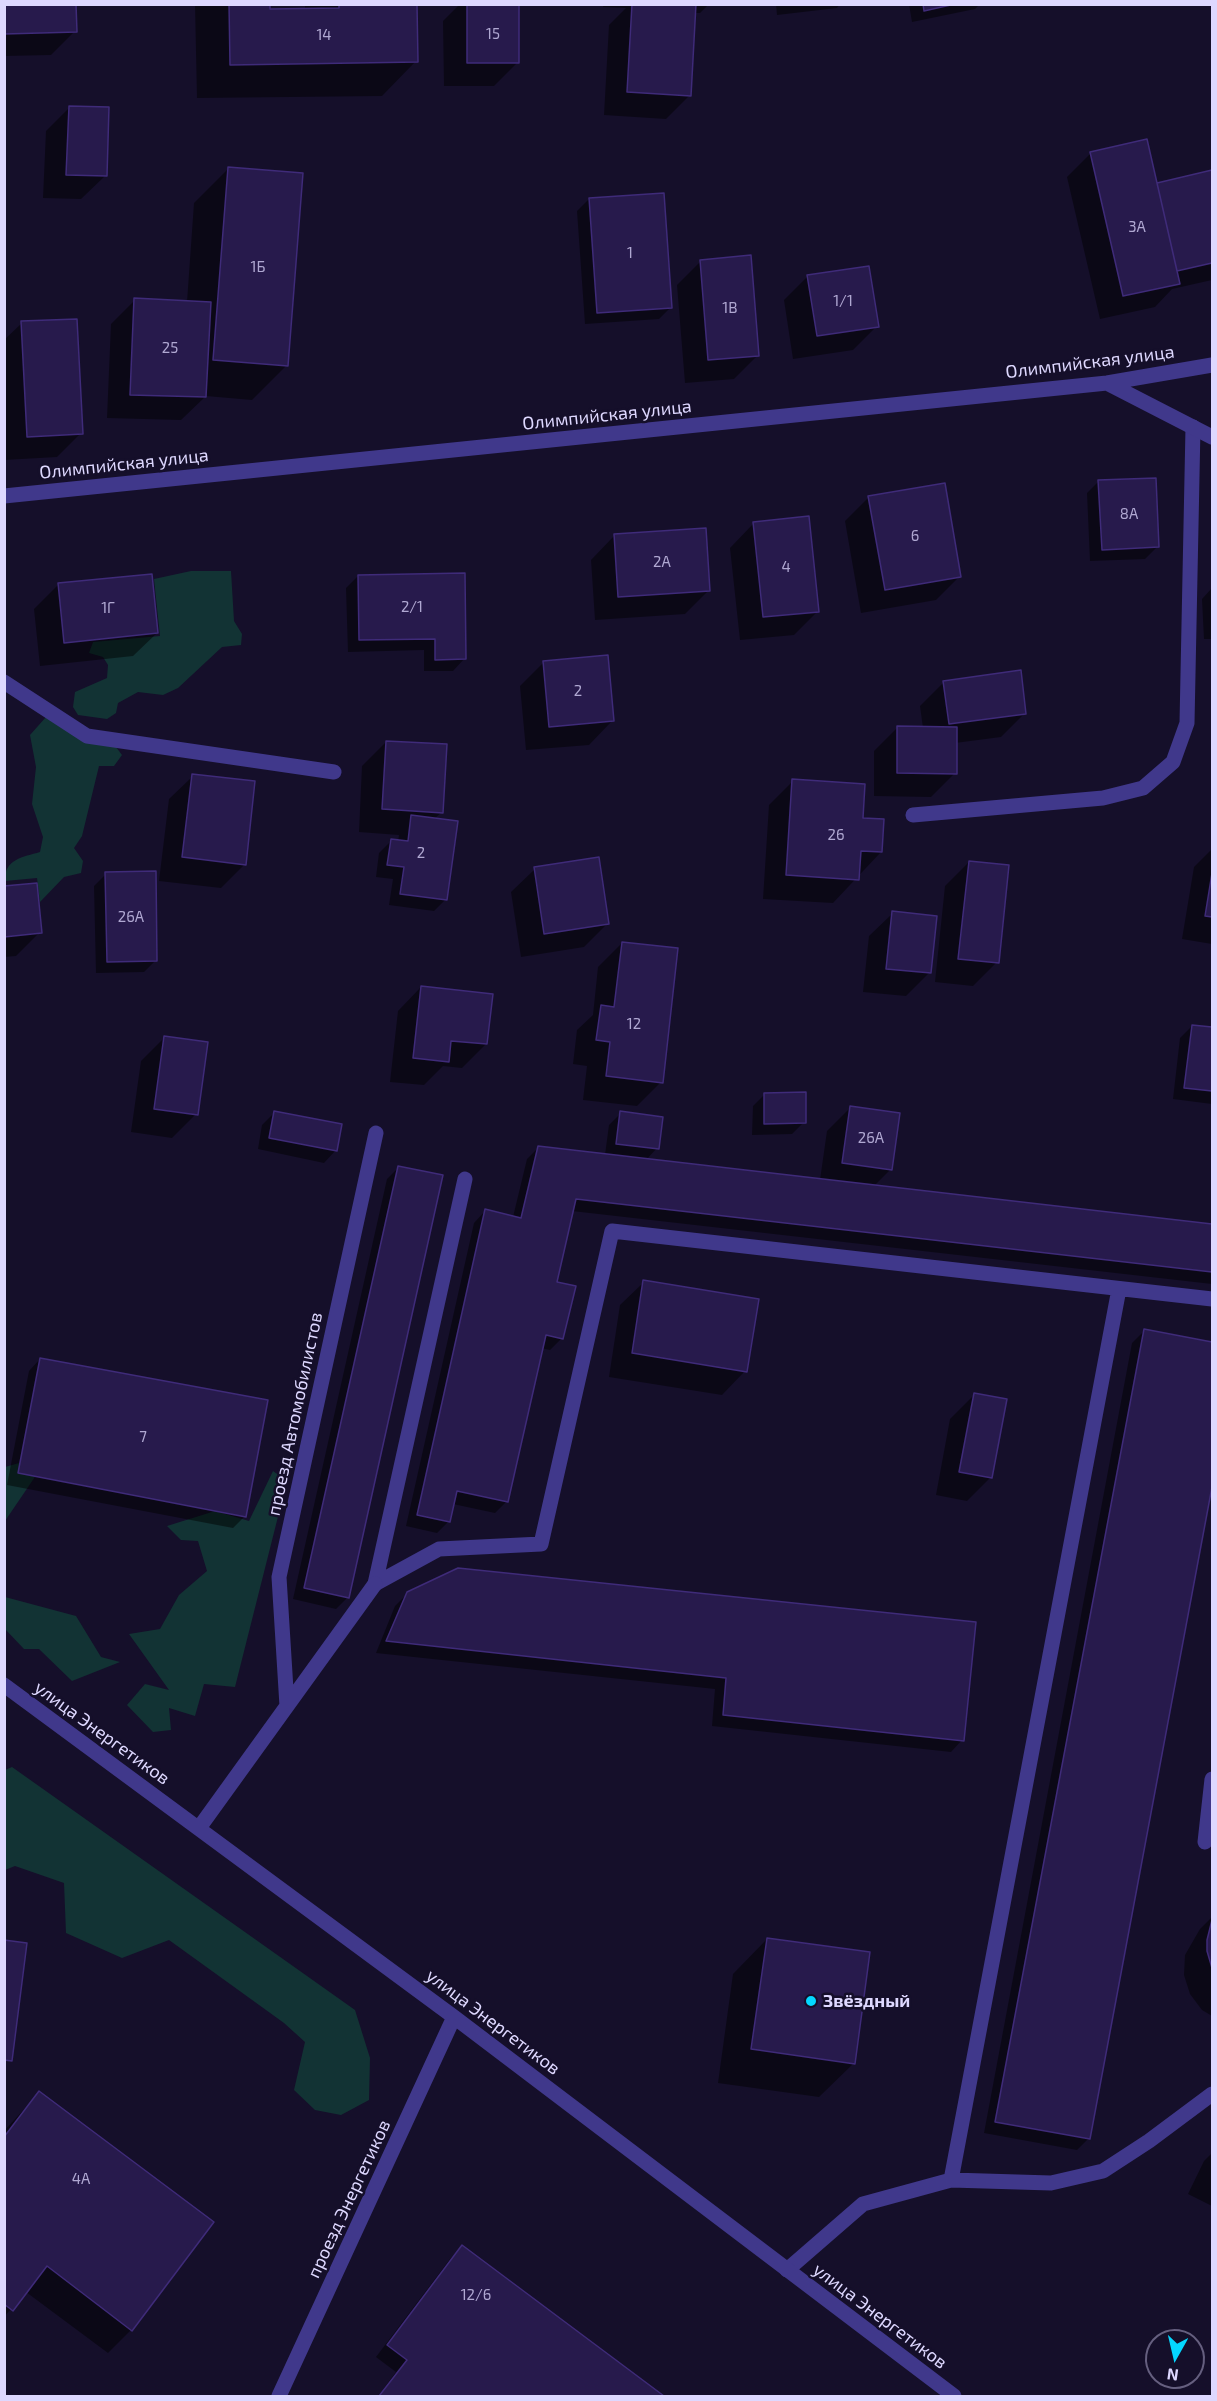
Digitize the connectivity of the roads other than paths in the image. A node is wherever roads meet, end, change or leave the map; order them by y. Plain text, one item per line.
1 (1212, 365) edge
2 (1107, 383) junction
3 (1193, 427) junction
4 (1212, 437) edge
5 (4, 496) edge
6 (4, 682) edge
7 (334, 772) dead end
8 (914, 815) dead end
9 (376, 1133) dead end
10 (465, 1179) dead end
11 (1119, 1289) junction
12 (1212, 1299) edge
13 (375, 1584) junction
14 (4, 1685) edge
15 (287, 1706) junction
16 (1212, 1779) edge
17 (199, 1828) junction
18 (1205, 1842) dead end
19 (454, 2017) junction
20 (1212, 2094) edge
21 (951, 2180) junction
22 (787, 2270) junction
23 (279, 2397) edge
24 (954, 2397) edge

1 - 2 street, Олимпийская улица
2 - 3 street
2 - 5 street, Олимпийская улица
3 - 4 street
3 - 8 street
6 - 7 street
9 - 15 street, проезд Автомобилистов
10 - 13 street
11 - 12 street
11 - 13 street
11 - 21 street
13 - 15 street
14 - 17 street, улица Энергетиков
15 - 17 street
16 - 18 street
17 - 19 street, улица Энергетиков
19 - 22 street, улица Энергетиков
19 - 23 street, проезд Энергетиков
20 - 21 street
21 - 22 street
22 - 24 street, улица Энергетиков

